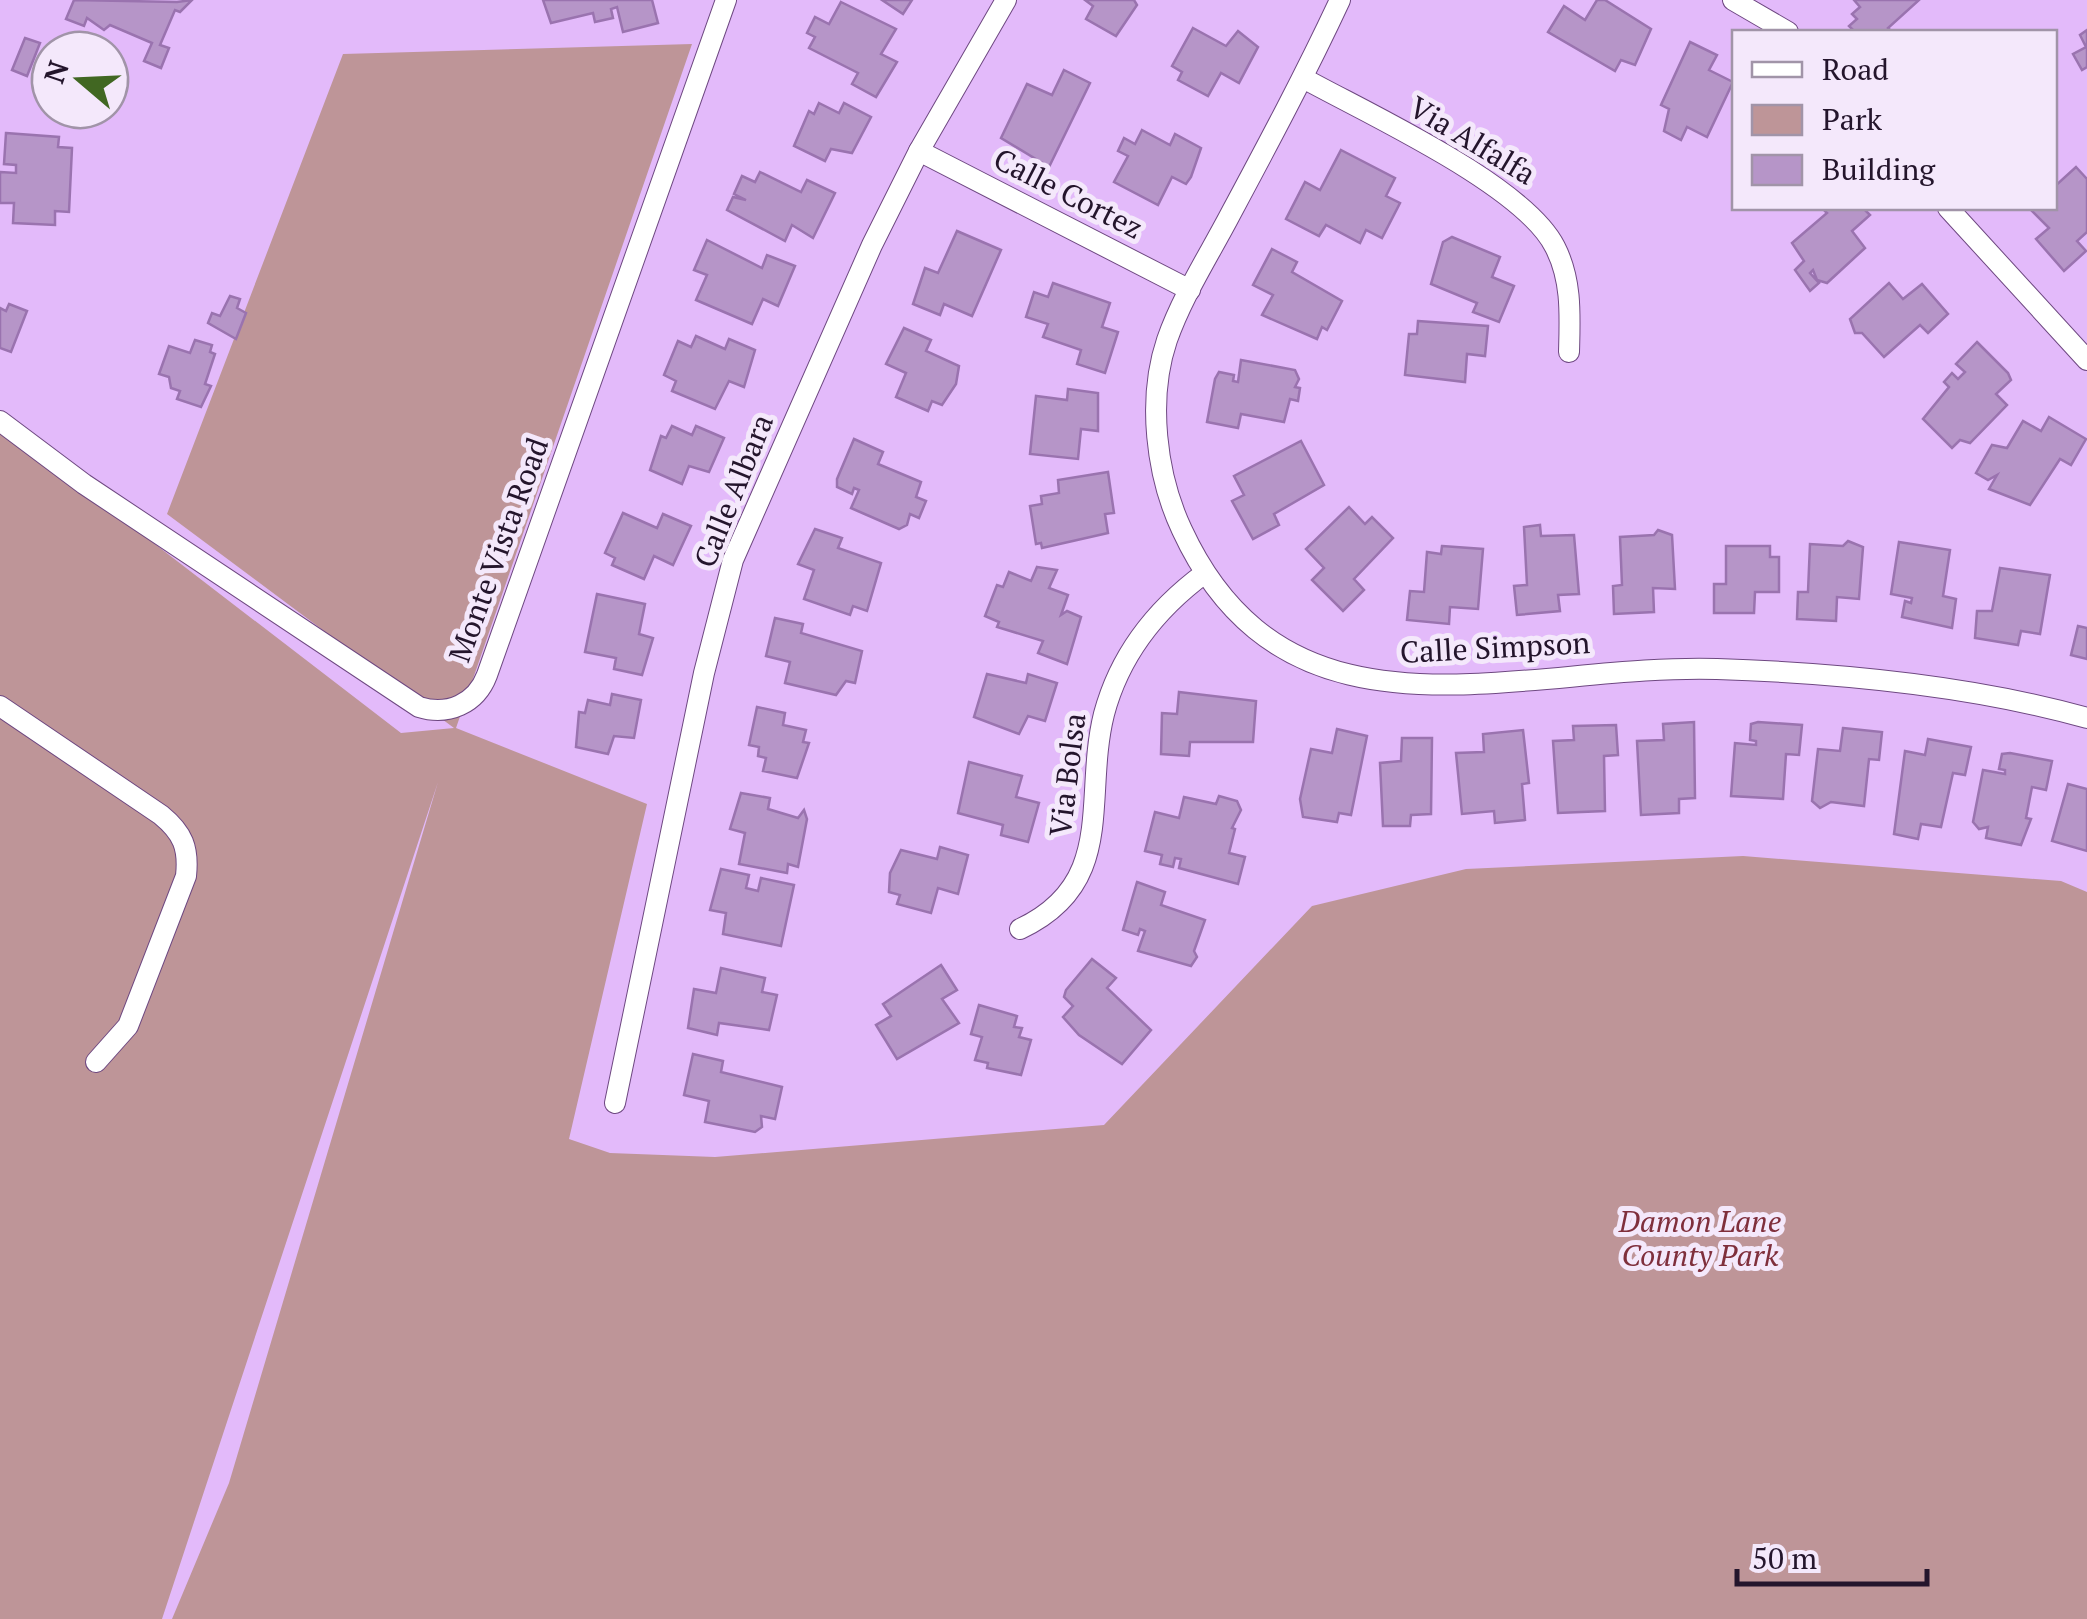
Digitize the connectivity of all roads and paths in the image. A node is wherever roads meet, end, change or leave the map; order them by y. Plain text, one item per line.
1 (726, 0) edge
2 (1006, 0) edge
3 (1340, 0) edge
4 (1733, 0) edge
5 (1785, 30) edge
6 (1304, 78) junction
7 (918, 151) junction
8 (1950, 210) edge
9 (1190, 290) junction
10 (1569, 352) dead end
11 (2087, 360) edge
12 (0, 420) edge
13 (1205, 573) junction
14 (0, 706) edge
15 (2087, 718) edge
16 (1020, 929) dead end
17 (96, 1062) dead end
18 (615, 1103) dead end

1 - 12 street, Monte Vista Road
2 - 7 street, Calle Albara
3 - 6 street, Calle Simpson
4 - 5 street
6 - 9 street, Calle Simpson
6 - 10 street, Via Alfalfa
7 - 9 street, Calle Cortez
7 - 18 street, Calle Albara
8 - 11 street
9 - 13 street, Calle Simpson
13 - 15 street, Calle Simpson
13 - 16 street, Via Bolsa
14 - 17 street

